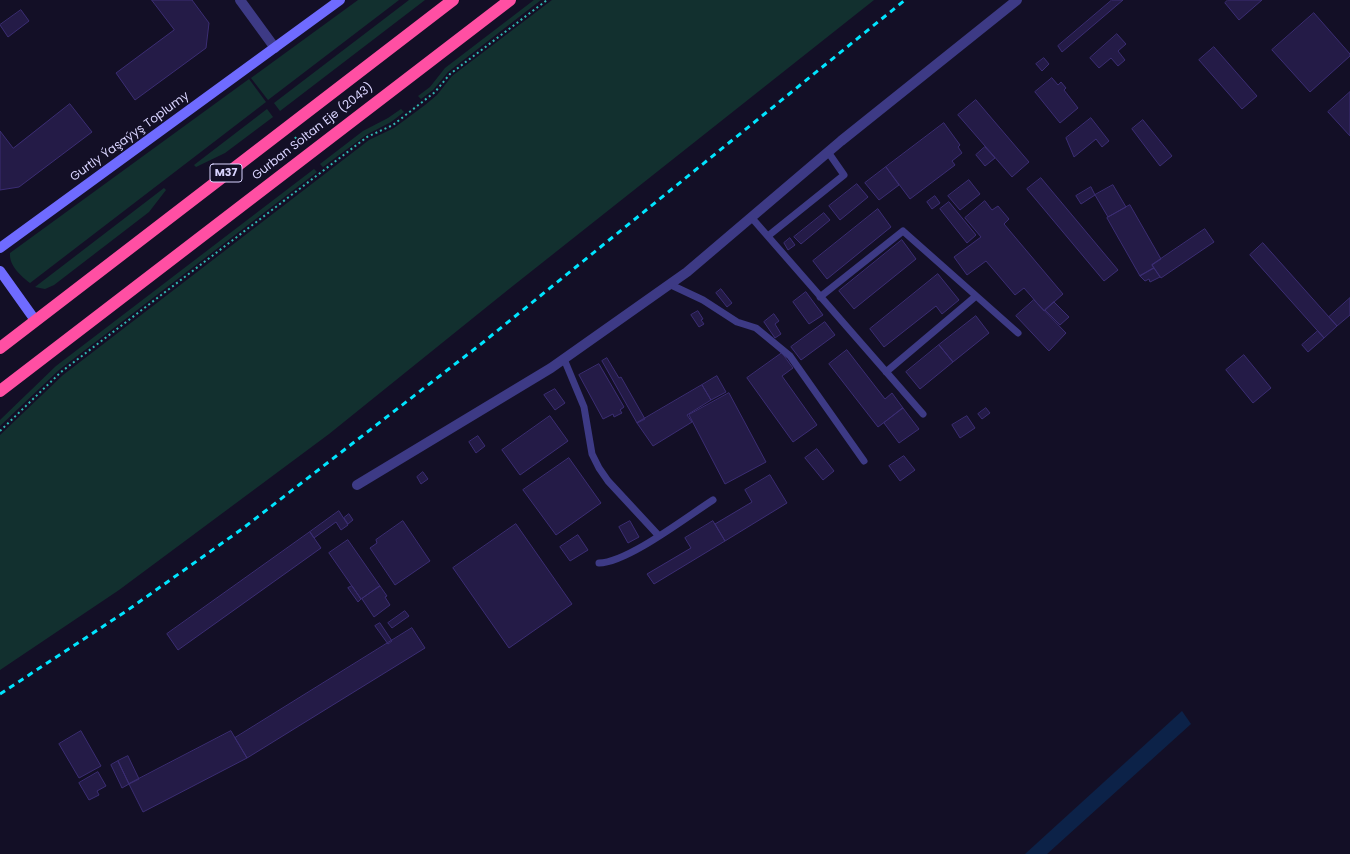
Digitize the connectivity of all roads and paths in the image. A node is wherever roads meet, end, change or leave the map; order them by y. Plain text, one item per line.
1 (240, 0) edge
2 (340, 0) edge
3 (453, 0) edge
4 (510, 0) edge
5 (546, 0) edge
6 (1017, 0) edge
7 (276, 48) junction
8 (295, 137) dead end
9 (299, 143) dead end
10 (828, 152) junction
11 (751, 217) junction
12 (768, 236) junction
13 (0, 248) edge
14 (0, 272) edge
15 (669, 284) junction
16 (976, 296) junction
17 (820, 297) junction
18 (35, 320) junction
19 (1018, 333) dead end
20 (0, 348) edge
21 (564, 359) junction
22 (886, 372) junction
23 (0, 391) edge
24 (922, 414) dead end
25 (0, 430) edge
26 (864, 461) dead end
27 (357, 485) dead end
28 (713, 500) dead end
29 (659, 536) junction
30 (599, 563) dead end

1 - 7 street
2 - 7 street, Gurtly Ýaşaýyş Toplumy
3 - 18 highway, Gurban Soltan Eje (2043) / M37
4 - 23 highway, Gurban Soltan Eje (2043) / M37
5 - 25 path
6 - 10 street
7 - 13 street, Gurtly Ýaşaýyş Toplumy
8 - 9 path
10 - 11 street
10 - 12 lane
11 - 12 lane
11 - 15 street
12 - 17 lane
14 - 18 street
15 - 21 street
15 - 26 lane
16 - 17 lane
16 - 19 lane
16 - 22 lane
17 - 22 lane
18 - 20 highway, Gurban Soltan Eje (2043) / M37
21 - 27 street
21 - 29 lane
22 - 24 lane
28 - 29 lane
29 - 30 lane

